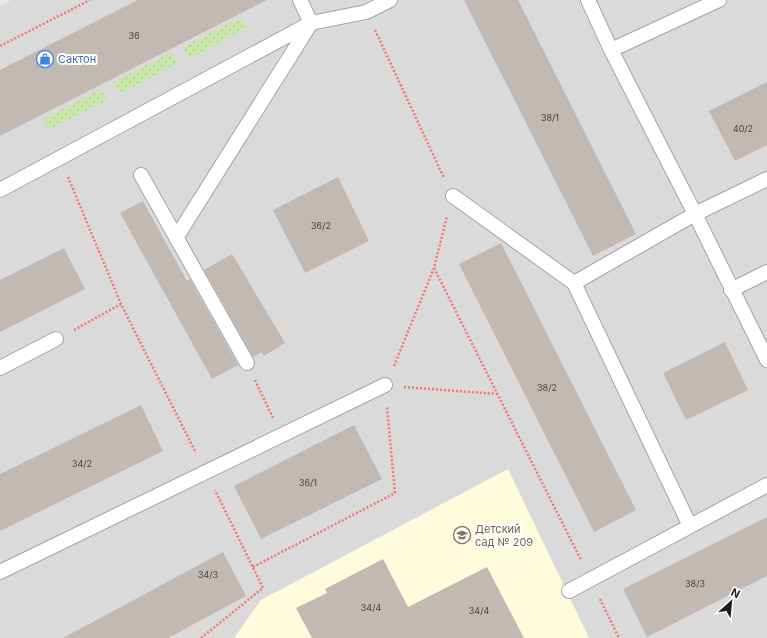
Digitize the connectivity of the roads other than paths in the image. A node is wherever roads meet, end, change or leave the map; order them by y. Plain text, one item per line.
1 (300, 0) edge
2 (390, 0) edge
3 (588, 0) edge
4 (719, 0) edge
5 (311, 23) junction
6 (611, 50) junction
7 (141, 175) dead end
8 (767, 179) edge
9 (1, 188) edge
10 (452, 196) road end
11 (695, 214) junction
12 (176, 238) junction
13 (767, 272) edge
14 (574, 284) junction
15 (731, 290) junction
16 (56, 339) road end
17 (767, 360) edge
18 (247, 363) road end
19 (0, 368) edge
20 (386, 385) road end
21 (767, 485) edge
22 (690, 526) junction
23 (0, 572) edge
24 (569, 591) dead end

1 - 5 lane
2 - 5 lane
3 - 6 lane
4 - 6 lane
5 - 9 lane
5 - 12 lane
6 - 11 lane
7 - 12 lane
8 - 11 lane
10 - 14 lane
11 - 14 lane
11 - 15 lane
12 - 18 lane
13 - 15 lane
14 - 22 lane
15 - 17 lane
16 - 19 lane
20 - 23 lane
21 - 22 lane
22 - 24 lane

